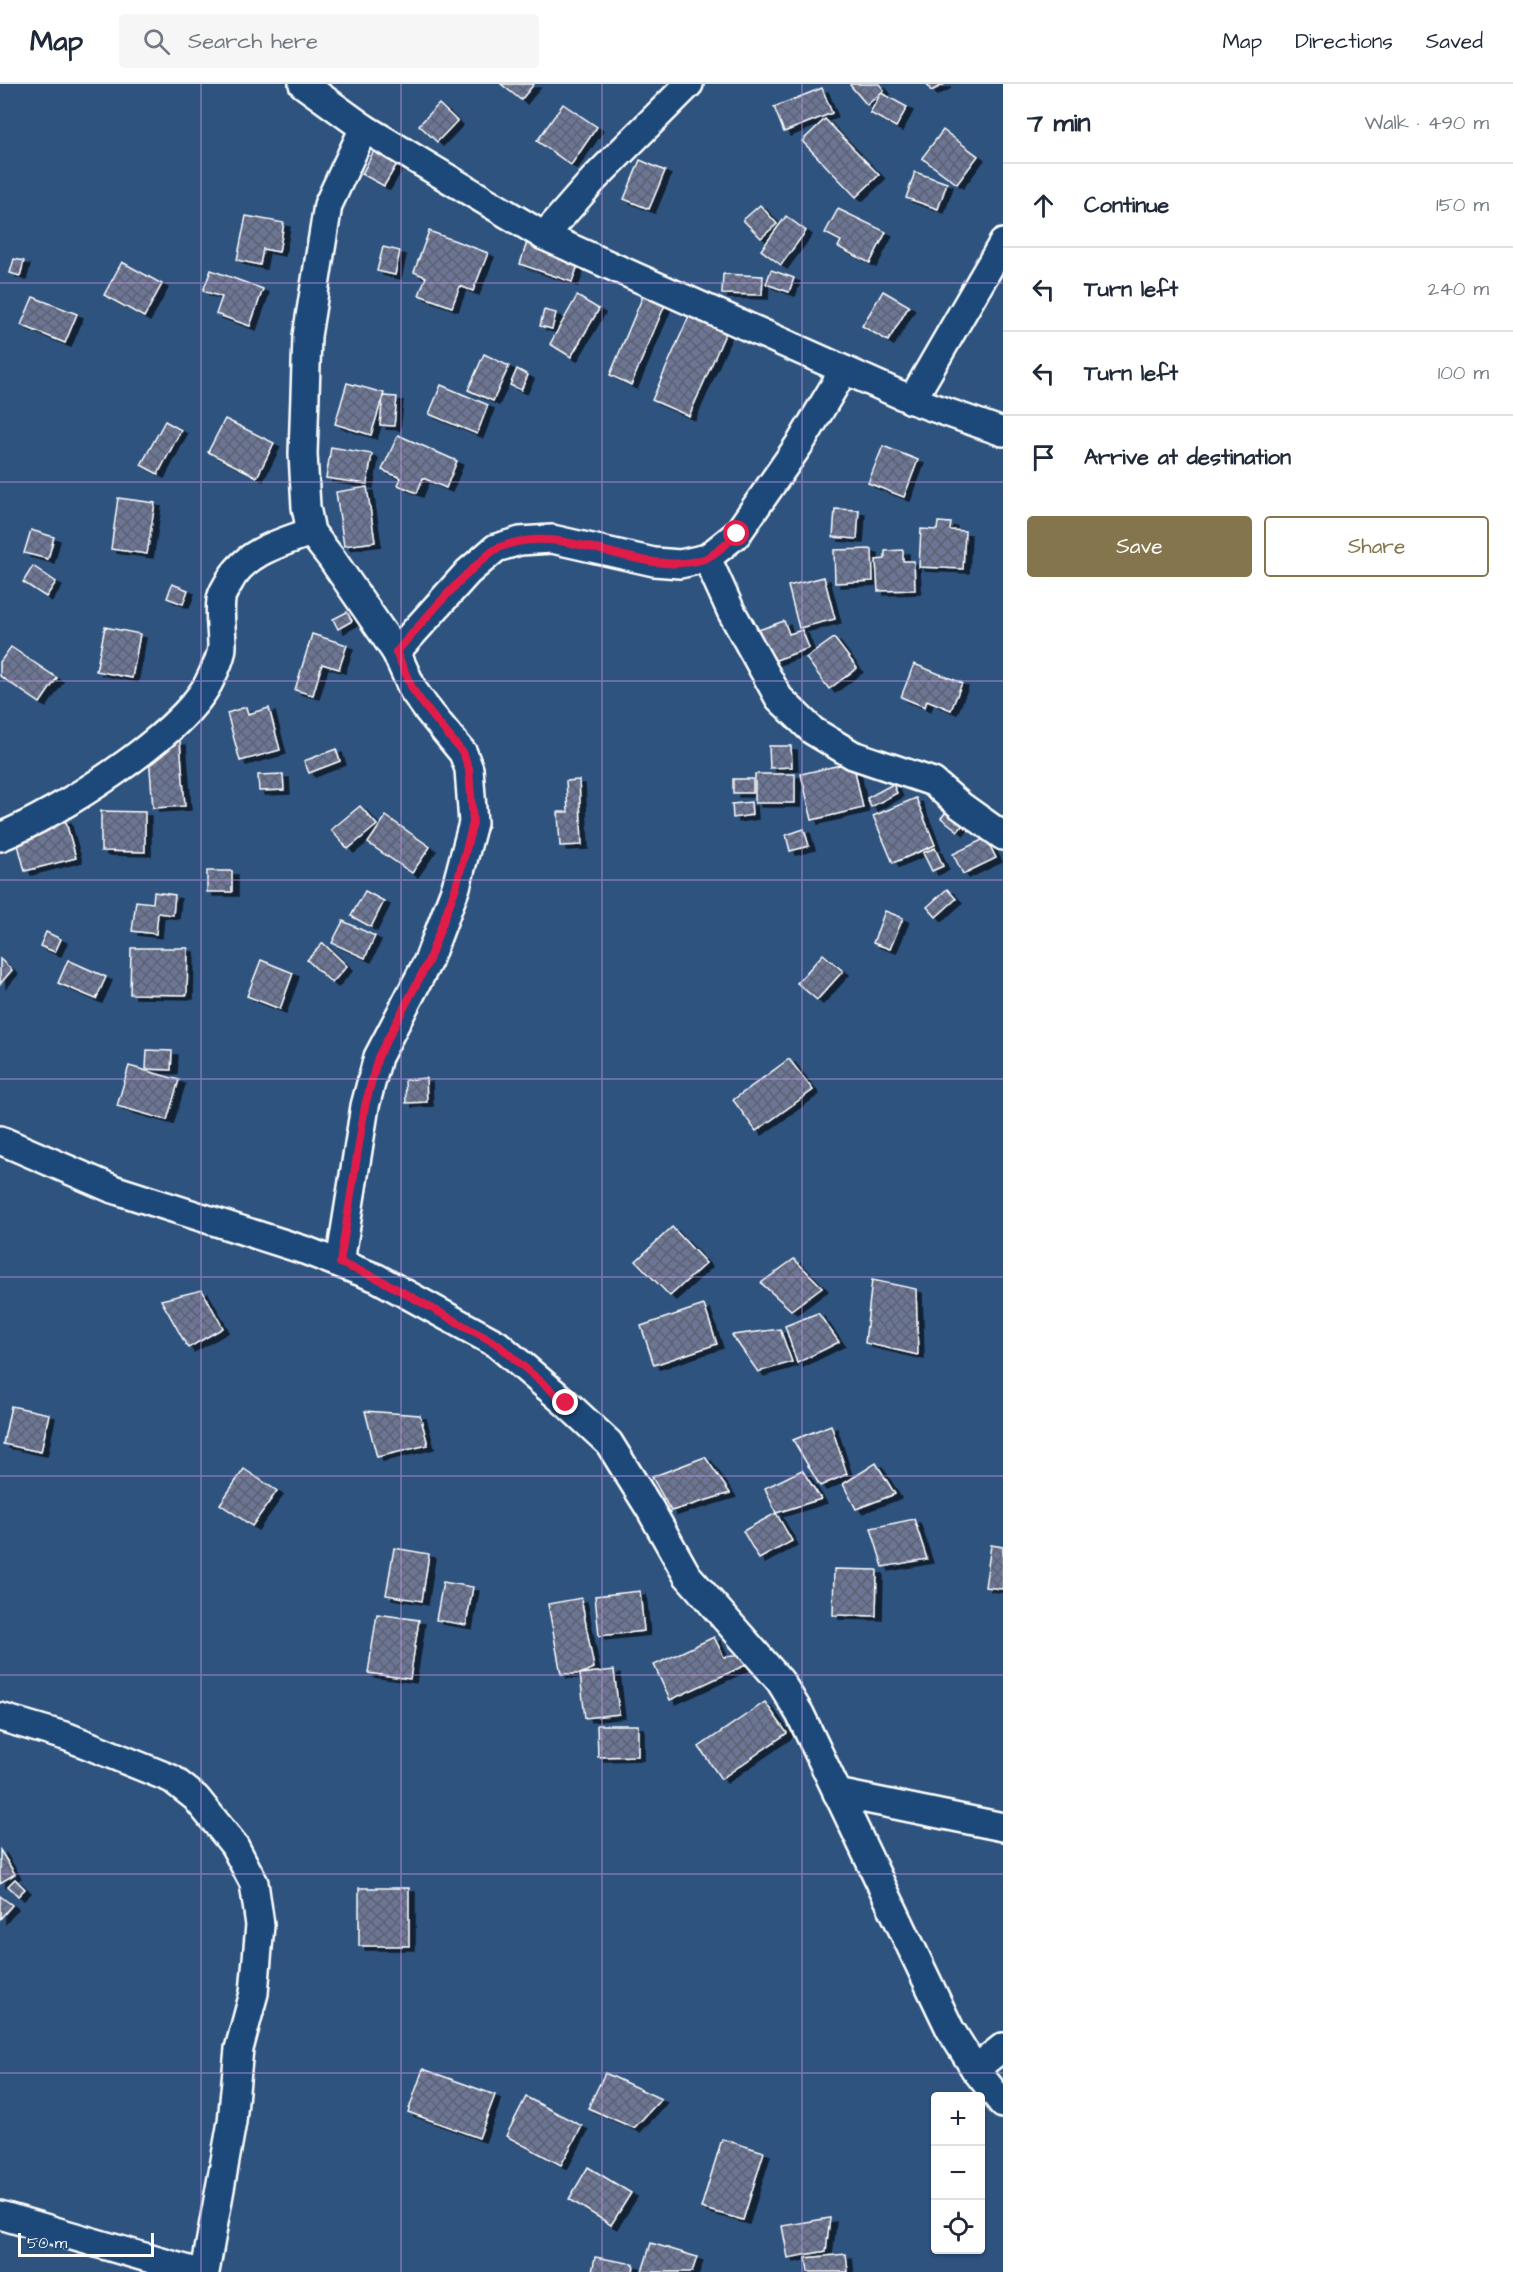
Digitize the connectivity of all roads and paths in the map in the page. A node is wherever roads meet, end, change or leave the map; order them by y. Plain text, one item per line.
1 (303, 84) edge
2 (689, 84) edge
3 (364, 128) junction
4 (544, 236) junction
5 (1003, 243) edge
6 (844, 370) junction
7 (912, 400) junction
8 (1003, 432) edge
9 (311, 532) junction
10 (707, 558) junction
11 (396, 652) junction
12 (1003, 836) edge
13 (0, 837) edge
14 (0, 1140) edge
15 (340, 1263) junction
16 (0, 1717) edge
17 (837, 1793) junction
18 (1003, 1827) edge
19 (1003, 2047) edge
20 (975, 2069) junction
21 (1003, 2104) edge
22 (0, 2215) edge
23 (196, 2272) edge
24 (205, 2272) edge

1 - 3 street
2 - 4 street
3 - 4 street
3 - 9 street
4 - 6 street
5 - 7 street
6 - 7 street
6 - 10 street
7 - 8 street
9 - 11 street
9 - 13 street
10 - 11 street
10 - 12 street
11 - 15 street
14 - 15 street
15 - 17 street
16 - 24 street
17 - 18 street
17 - 20 street
19 - 20 street
20 - 21 street
22 - 23 street

